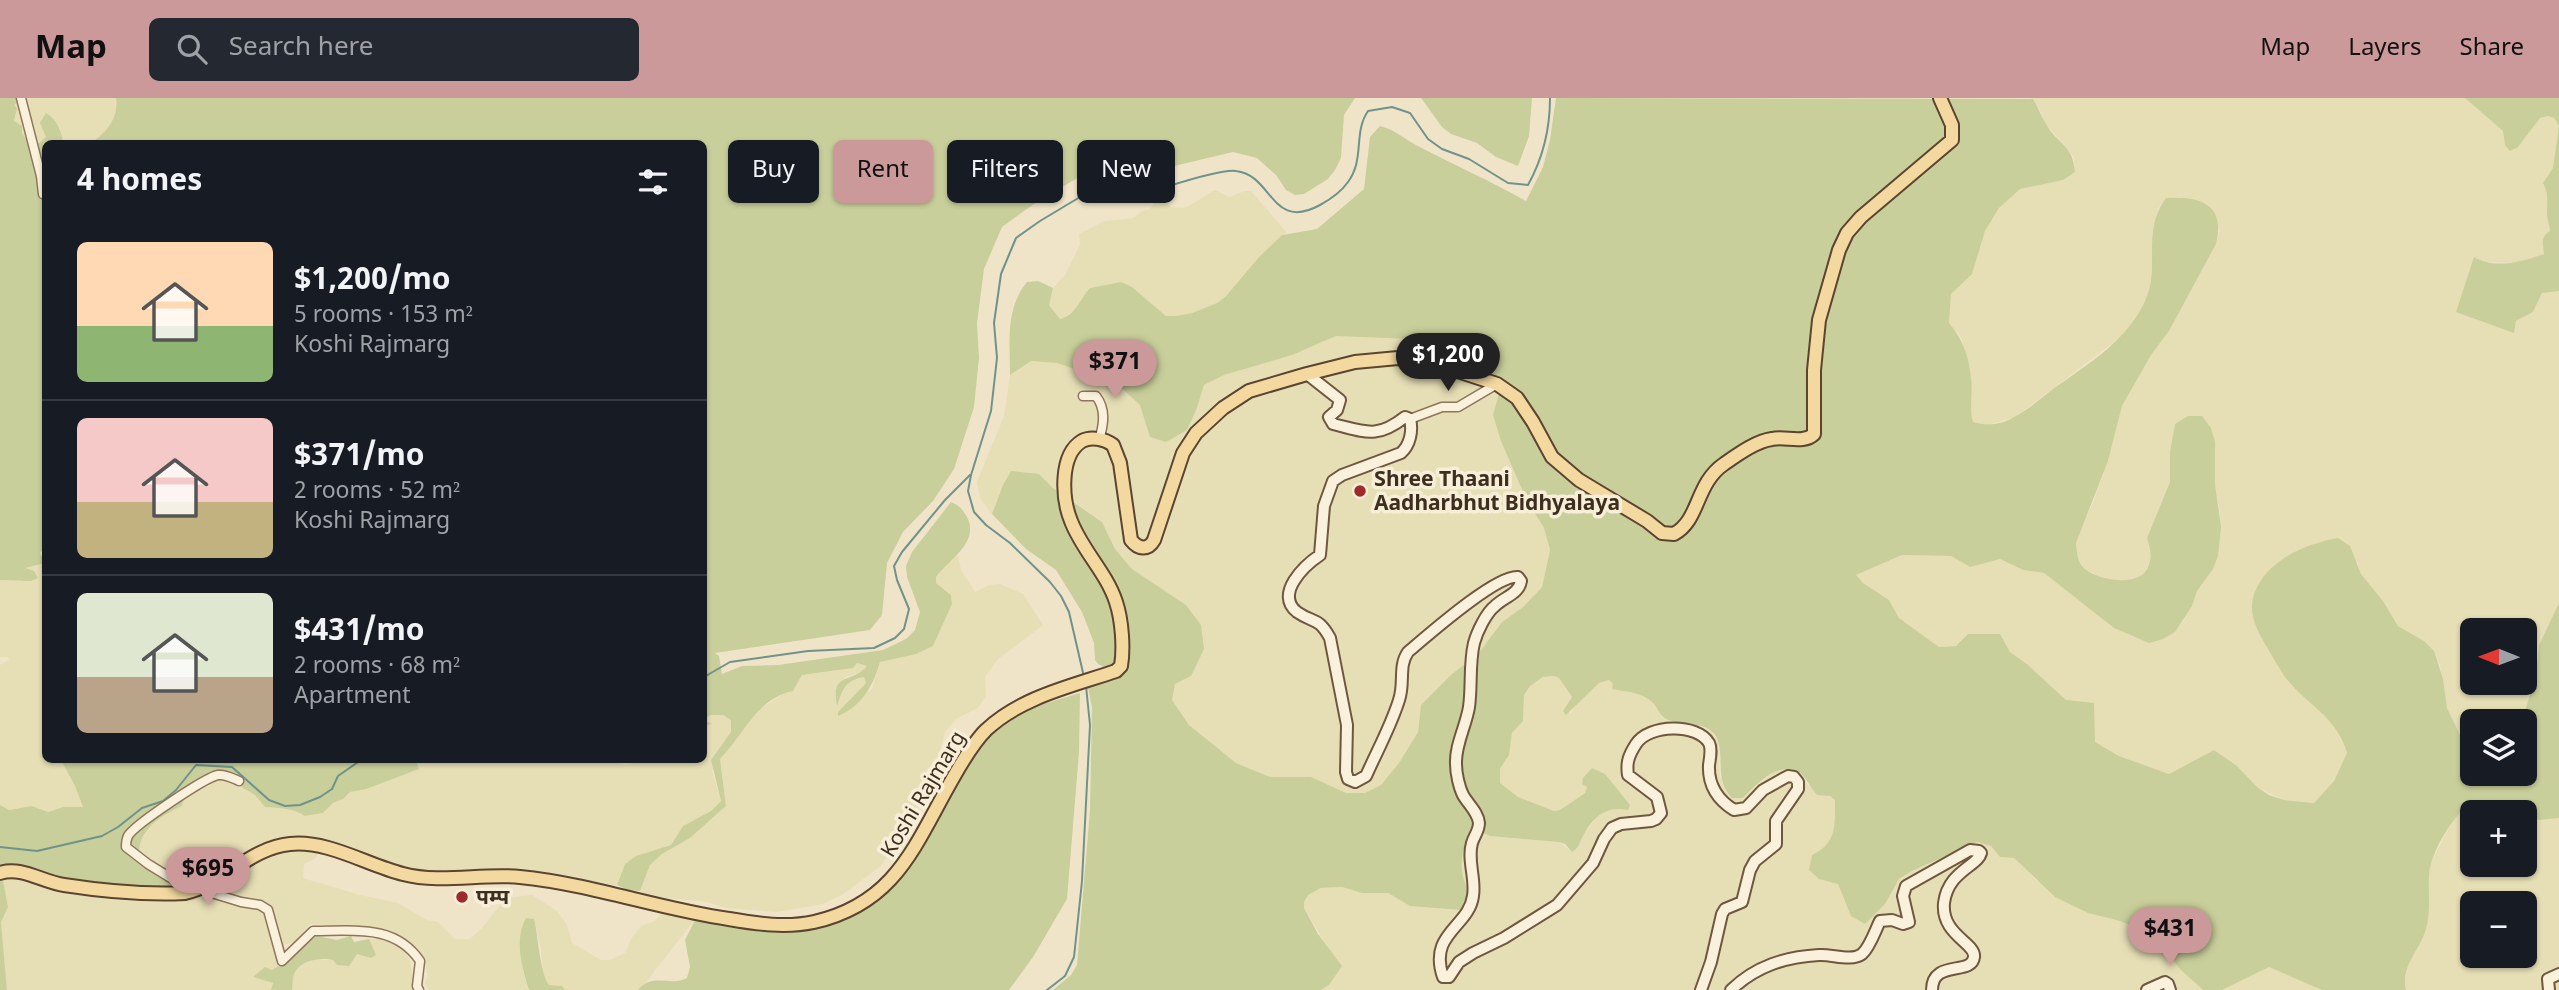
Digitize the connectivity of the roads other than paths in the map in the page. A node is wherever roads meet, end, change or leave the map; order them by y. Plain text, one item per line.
1 (21, 98) edge
2 (1940, 98) edge
3 (42, 188) edge
4 (1307, 374) junction
5 (1497, 384) junction
6 (1083, 396) dead end
7 (1410, 419) junction
8 (1099, 440) junction
9 (239, 781) dead end
10 (0, 873) edge
11 (202, 889) junction
12 (2559, 975) edge
13 (419, 990) edge
14 (1701, 990) edge
15 (1731, 990) edge
16 (1932, 990) edge
17 (2147, 990) edge
18 (2170, 990) edge
19 (2549, 990) edge

1 - 3 street
2 - 5 main road
4 - 5 main road
4 - 7 street
4 - 8 main road
5 - 7 street
6 - 8 street
7 - 14 street
8 - 11 main road, Koshi Rajmarg
9 - 11 street
10 - 11 main road, Koshi Rajmarg
11 - 13 street
12 - 19 street
15 - 16 street
17 - 18 street

